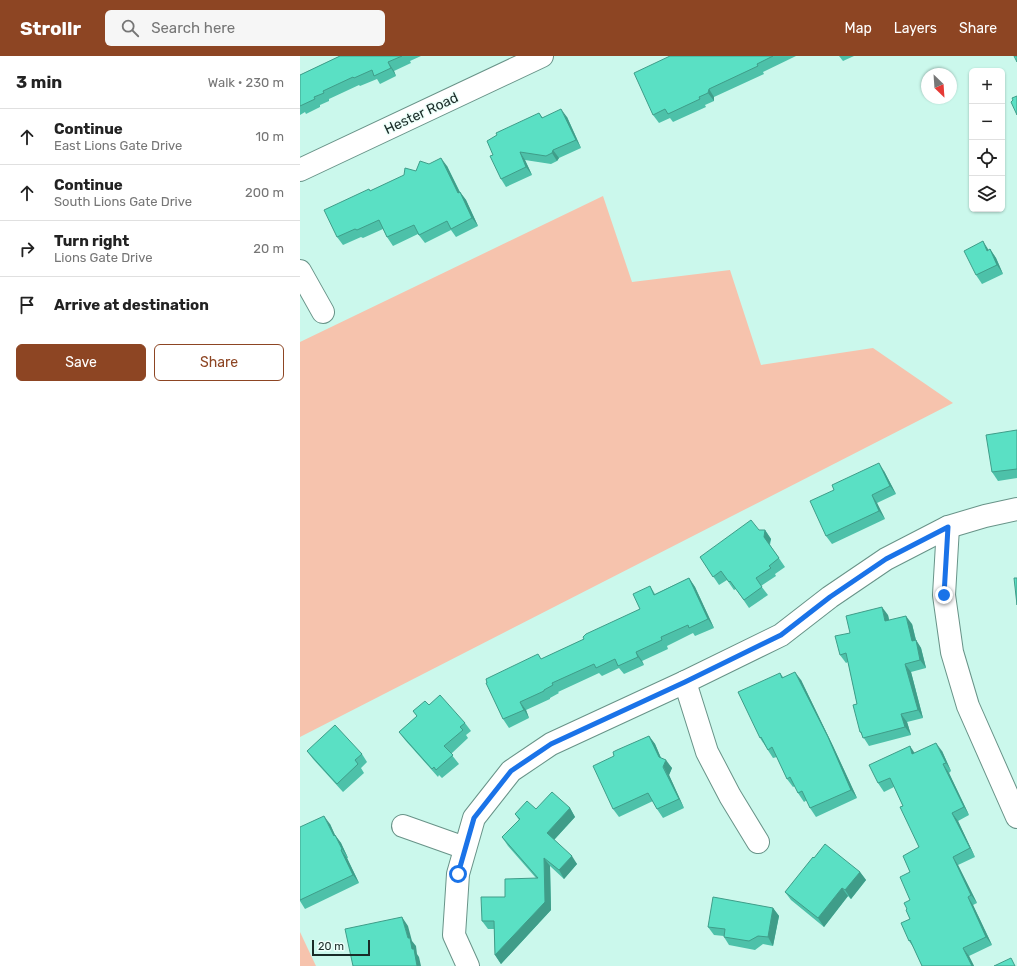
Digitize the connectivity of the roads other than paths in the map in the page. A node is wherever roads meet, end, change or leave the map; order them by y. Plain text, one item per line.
1 (542, 56) edge
2 (300, 170) edge
3 (300, 271) edge
4 (323, 312) dead end
5 (1017, 508) edge
6 (948, 527) junction
7 (685, 682) junction
8 (1017, 817) edge
9 (403, 826) dead end
10 (758, 842) dead end
11 (465, 848) junction
12 (468, 966) edge

1 - 2 street, Hester Road
3 - 4 street
5 - 6 street
6 - 7 street
6 - 8 street
7 - 10 street
7 - 11 street
9 - 11 street
11 - 12 street

